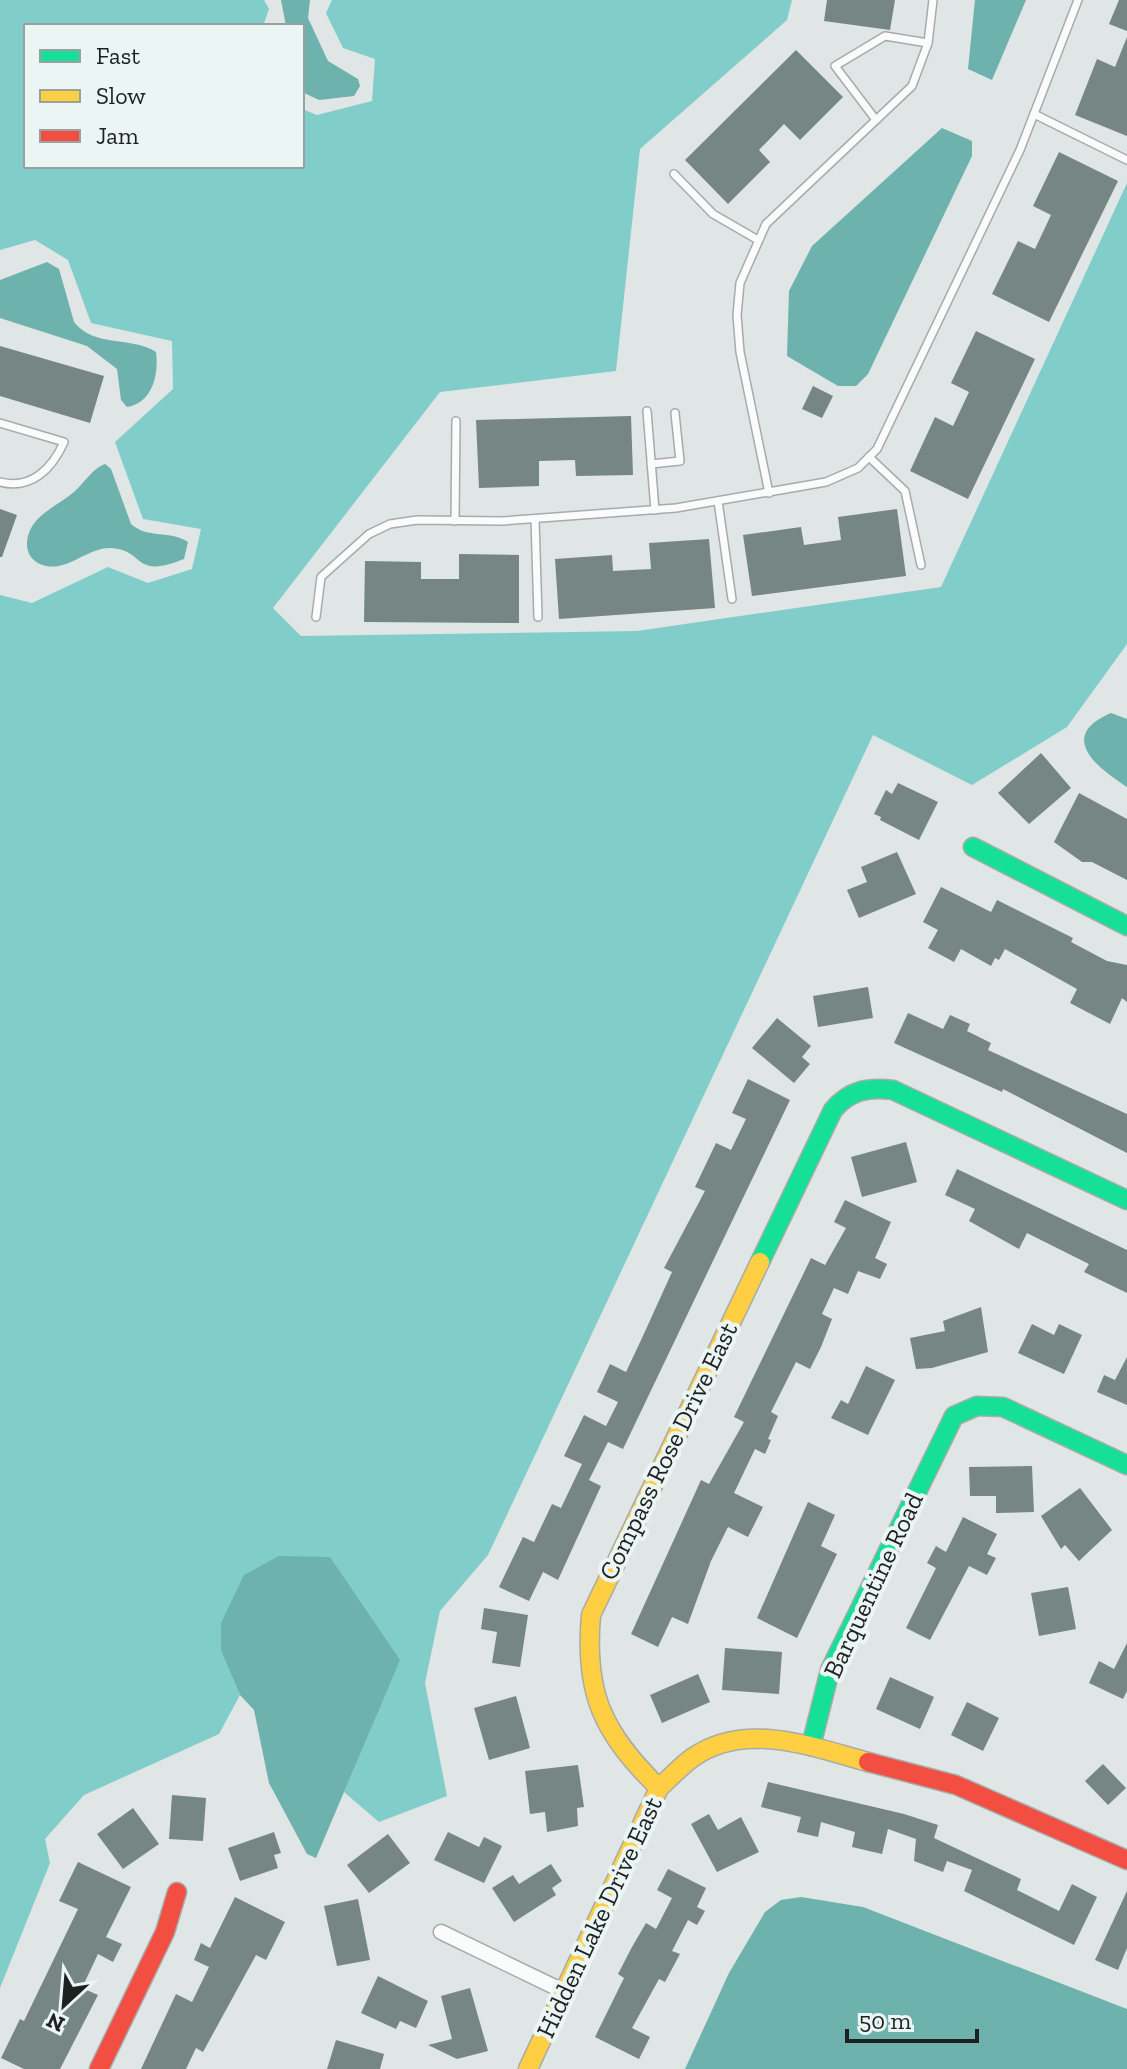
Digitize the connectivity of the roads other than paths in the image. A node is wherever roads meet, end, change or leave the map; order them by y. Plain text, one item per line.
1 (933, 0) edge
2 (1078, 0) edge
3 (928, 43) junction
4 (1034, 114) junction
5 (876, 120) junction
6 (1127, 160) edge
7 (674, 174) dead end
8 (758, 240) junction
9 (647, 411) dead end
10 (675, 413) dead end
11 (456, 421) dead end
12 (0, 423) edge
13 (869, 457) junction
14 (651, 464) junction
15 (0, 482) edge
16 (769, 493) junction
17 (718, 501) junction
18 (655, 510) junction
19 (535, 519) junction
20 (455, 521) junction
21 (921, 565) dead end
22 (732, 599) dead end
23 (316, 617) dead end
24 (538, 617) dead end
25 (973, 847) dead end
26 (1127, 926) edge
27 (1127, 1200) edge
28 (1127, 1465) edge
29 (811, 1746) junction
30 (659, 1788) junction
31 (1127, 1860) edge
32 (177, 1892) dead end
33 (441, 1932) dead end
34 (563, 1991) junction
35 (99, 2069) edge
36 (528, 2069) edge

1 - 3 lane
2 - 4 lane
3 - 5 lane
3 - 5 lane
4 - 6 lane
4 - 13 lane
5 - 8 lane
7 - 8 lane
8 - 16 lane
9 - 14 lane
10 - 14 lane
11 - 20 lane
12 - 15 lane
13 - 16 lane
13 - 21 lane
14 - 18 lane
16 - 17 lane
17 - 18 lane
17 - 22 lane
18 - 19 lane
19 - 20 lane
19 - 24 lane
20 - 23 lane
25 - 26 street
27 - 30 street, Compass Rose Drive East
28 - 29 street, Barquentine Road
29 - 30 street, Hidden Lake Drive East
29 - 31 street, Hidden Lake Drive East
30 - 34 street, Hidden Lake Drive East
32 - 35 street
33 - 34 street
34 - 36 street, Hidden Lake Drive East

